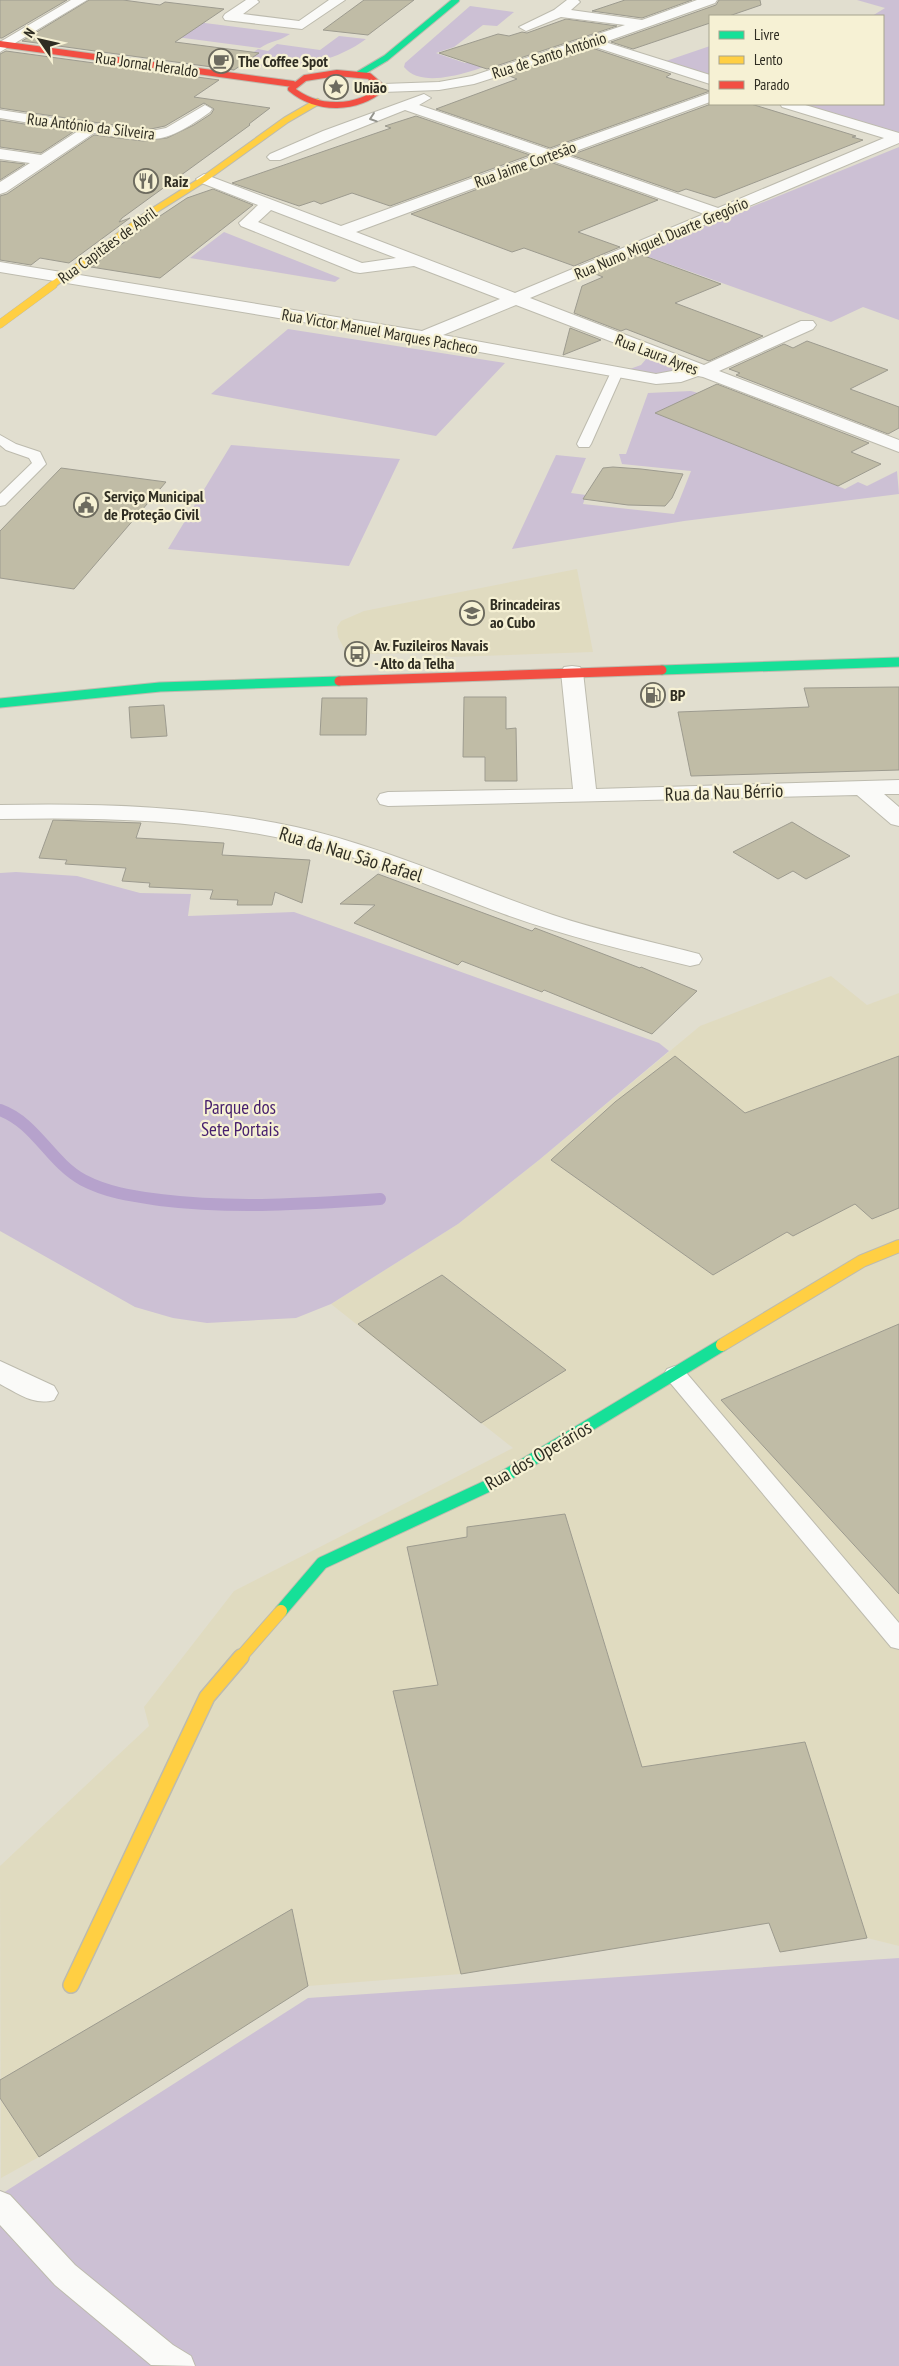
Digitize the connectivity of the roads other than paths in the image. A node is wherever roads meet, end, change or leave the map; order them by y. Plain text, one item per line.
1 (80, 0) edge
2 (232, 0) edge
3 (338, 0) edge
4 (456, 0) edge
5 (574, 0) edge
6 (710, 0) edge
7 (252, 2) junction
8 (269, 4) dead end
9 (305, 9) dead end
10 (322, 11) junction
11 (559, 13) junction
12 (643, 23) junction
13 (526, 27) dead end
14 (592, 42) junction
15 (2, 46) edge
16 (359, 74) junction
17 (709, 80) edge
18 (293, 84) junction
19 (425, 87) junction
20 (383, 88) junction
21 (709, 96) edge
22 (317, 102) junction
23 (790, 105) edge
24 (408, 106) junction
25 (206, 109) dead end
26 (0, 114) edge
27 (286, 120) junction
28 (91, 129) junction
29 (328, 134) junction
30 (898, 138) edge
31 (0, 154) edge
32 (548, 156) junction
33 (275, 157) dead end
34 (45, 160) junction
35 (204, 179) junction
36 (0, 190) edge
37 (268, 204) junction
38 (720, 214) junction
39 (340, 232) junction
40 (415, 261) junction
41 (0, 267) edge
42 (61, 278) junction
43 (513, 299) junction
44 (0, 324) edge
45 (807, 324) dead end
46 (424, 337) junction
47 (699, 371) junction
48 (617, 372) junction
49 (0, 439) edge
50 (584, 444) dead end
51 (899, 446) edge
52 (0, 502) edge
53 (899, 662) edge
54 (572, 672) junction
55 (0, 703) edge
56 (899, 787) edge
57 (863, 788) junction
58 (585, 796) junction
59 (388, 798) dead end
60 (0, 812) edge
61 (899, 819) edge
62 (690, 959) dead end
63 (899, 1246) edge
64 (0, 1371) edge
65 (675, 1374) junction
66 (43, 1392) dead end
67 (899, 1640) edge
68 (71, 1985) dead end
69 (0, 2204) edge
70 (180, 2366) edge

1 - 15 street
2 - 7 street
3 - 10 street
4 - 16 main road
5 - 11 street
6 - 12 street, Rua de Santo António
7 - 8 street
7 - 10 street
9 - 10 street
11 - 12 street
11 - 13 street
12 - 14 street, Rua de Santo António
14 - 17 street
14 - 19 street, Rua de Santo António
15 - 18 main road, Rua Jornal Heraldo
16 - 18 main road
16 - 20 main road
18 - 22 main road
19 - 20 street, Rua de Santo António
19 - 24 street
20 - 22 main road
21 - 32 street, Rua Jaime Cortesão
22 - 27 main road, Rua Capitães de Abril
23 - 30 street
24 -> 29 street
24 - 32 street
25 - 28 street, Rua António da Silveira
26 - 28 street, Rua António da Silveira
27 - 29 street
27 - 35 main road, Rua Capitães de Abril
28 - 34 street
29 - 33 street
30 - 38 street, Rua Nuno Miguel Duarte Gregório
31 - 34 street
32 - 38 street
32 - 39 street, Rua Jaime Cortesão
34 - 36 street
35 - 37 street, Rua Laura Ayres
35 - 42 main road, Rua Capitães de Abril
37 - 39 street, Rua Laura Ayres
37 - 40 street, Rua Laura Ayres
38 - 43 street, Rua Nuno Miguel Duarte Gregório
39 - 40 street, Rua Laura Ayres
40 - 43 street, Rua Laura Ayres
41 - 42 street, Rua Victor Manuel Marques Pacheco
42 - 44 main road, Rua Capitães de Abril
42 - 46 street, Rua Victor Manuel Marques Pacheco
43 - 46 street, Rua Nuno Miguel Duarte Gregório
43 - 47 street, Rua Laura Ayres
45 - 47 street, Rua Victor Manuel Marques Pacheco
46 - 48 street, Rua Victor Manuel Marques Pacheco
47 - 48 street, Rua Victor Manuel Marques Pacheco
47 - 51 street, Rua Laura Ayres
48 - 50 lane
49 - 52 lane
53 - 54 main road
54 - 55 main road
54 - 58 street
56 - 57 street, Rua da Nau Bérrio
57 - 58 street, Rua da Nau Bérrio
57 - 61 street
58 - 59 street, Rua da Nau Bérrio
60 - 62 street, Rua da Nau São Rafael
63 - 65 main road, Rua dos Operários
64 - 66 street
65 - 67 lane
65 - 68 main road, Rua dos Operários
69 - 70 lane

